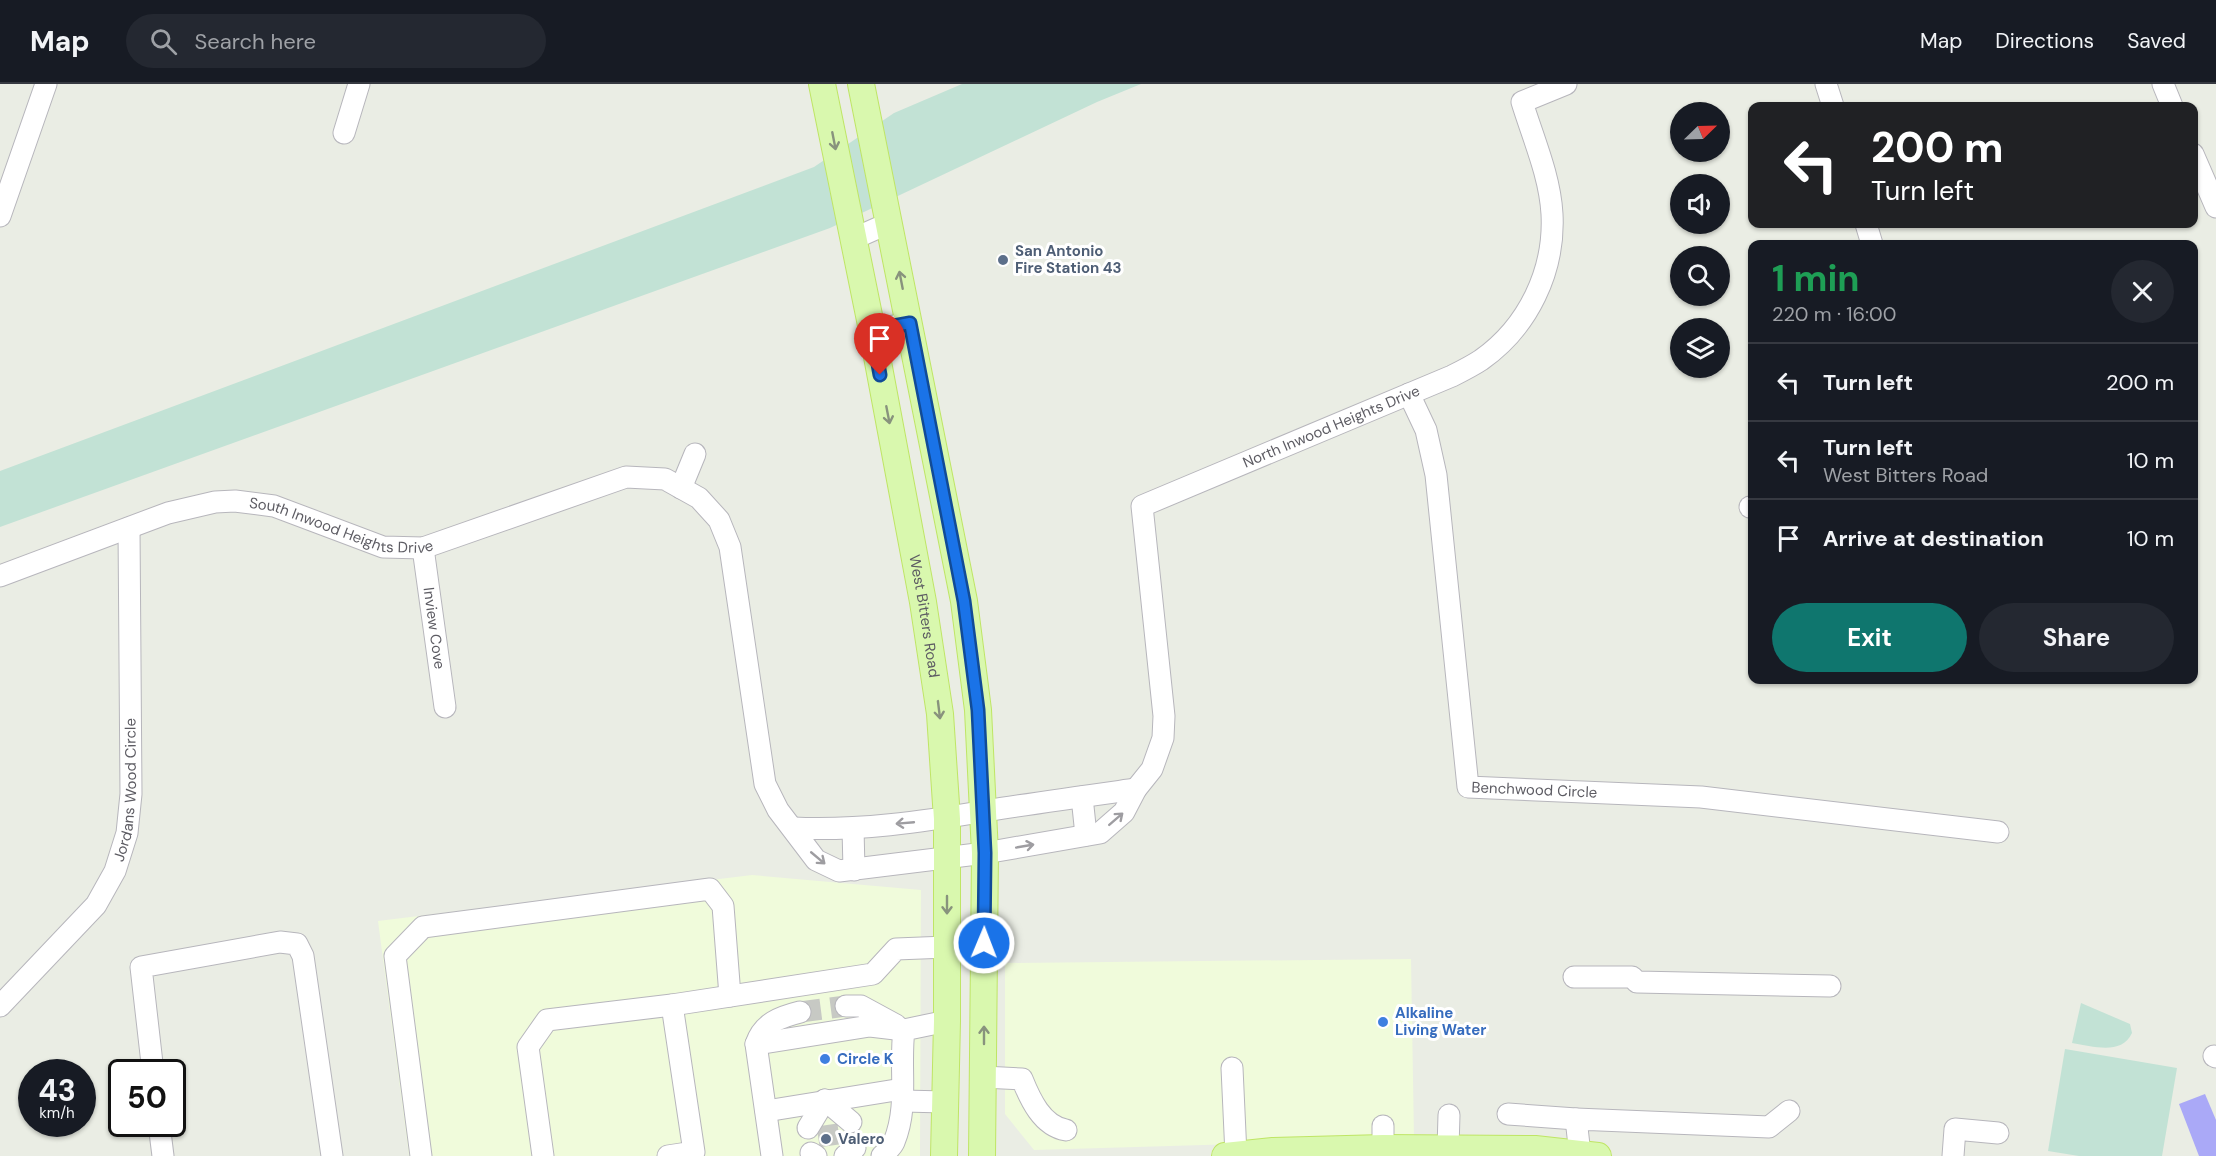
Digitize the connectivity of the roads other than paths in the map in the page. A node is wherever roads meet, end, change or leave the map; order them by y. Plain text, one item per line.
1 (46, 84) edge
2 (359, 84) edge
3 (822, 84) edge
4 (861, 84) edge
5 (1566, 84) edge
6 (1826, 84) edge
7 (2163, 84) edge
8 (1832, 102) edge
9 (2170, 102) edge
10 (344, 133) dead end
11 (2198, 166) edge
12 (2216, 207) edge
13 (0, 216) edge
14 (889, 223) junction
15 (853, 239) junction
16 (910, 323) junction
17 (872, 330) junction
18 (1409, 394) junction
19 (695, 454) dead end
20 (681, 488) junction
21 (129, 528) junction
22 (423, 548) junction
23 (0, 576) edge
24 (445, 707) dead end
25 (1136, 789) junction
26 (1082, 797) junction
27 (983, 812) junction
28 (946, 819) junction
29 (793, 828) junction
30 (853, 828) junction
31 (1998, 832) dead end
32 (1086, 836) junction
33 (985, 853) junction
34 (947, 859) junction
35 (854, 870) junction
36 (947, 947) junction
37 (1574, 977) dead end
38 (1830, 986) dead end
39 (730, 996) junction
40 (672, 1005) junction
41 (0, 1006) edge
42 (846, 1006) tunnel mouth
43 (800, 1012) tunnel mouth
44 (947, 1021) junction
45 (904, 1030) junction
46 (756, 1044) junction
47 (152, 1059) edge
48 (1232, 1068) dead end
49 (983, 1077) junction
50 (903, 1095) junction
51 (825, 1100) junction
52 (945, 1102) junction
53 (766, 1111) junction
54 (1790, 1111) dead end
55 (1508, 1114) dead end
56 (1449, 1115) dead end
57 (1576, 1119) junction
58 (851, 1122) tunnel mouth
59 (817, 1126) tunnel mouth
60 (1066, 1130) dead end
61 (1998, 1133) dead end
62 (161, 1137) edge
63 (1448, 1148) junction
64 (1231, 1155) edge
65 (163, 1156) edge
66 (332, 1156) edge
67 (422, 1156) edge
68 (543, 1156) edge
69 (668, 1156) edge
70 (772, 1156) edge
71 (882, 1156) edge
72 (944, 1156) edge
73 (981, 1156) edge
74 (1586, 1156) edge
75 (1953, 1156) edge

1 - 13 street
2 - 10 street
3 -> 15 main road, West Bitters Road
4 - 14 main road
5 - 18 street, North Inwood Heights Drive
6 - 8 street
7 - 9 street
11 - 12 street
14 - 15 street
16 -> 14 main road
15 - 17 main road, West Bitters Road
16 - 17 street
16 - 27 main road
17 -> 28 main road, West Bitters Road
18 - 25 street, North Inwood Heights Drive
18 - 31 street, Benchwood Circle
19 - 20 street
20 - 22 street, South Inwood Heights Drive
20 - 29 street, South Inwood Heights Drive
21 - 22 street, South Inwood Heights Drive
21 - 23 street, South Inwood Heights Drive
21 - 41 street, Jordans Wood Circle
22 - 24 street, Inview Cove
25 - 26 street
32 -> 25 street, North Inwood Heights Drive
26 - 27 street
26 - 32 street
27 - 28 street
27 - 33 main road
28 -> 30 street
28 - 34 main road, West Bitters Road
29 - 30 street
29 -> 35 street, South Inwood Heights Drive
30 - 35 street
33 -> 32 street, North Inwood Heights Drive
33 - 34 street, North Inwood Heights Drive
49 -> 33 main road
34 - 35 street, South Inwood Heights Drive
34 -> 36 main road, West Bitters Road
36 - 39 street
36 - 44 main road, West Bitters Road
37 - 38 street
39 - 40 street
39 - 67 street
40 - 68 street
40 - 69 street
42 - 45 street
43 - 46 street
44 - 45 street
44 - 52 main road, West Bitters Road
45 - 46 street
45 - 50 street
46 - 53 street
47 - 66 street
48 - 64 street
49 - 60 street
49 - 73 main road
50 - 51 street
50 - 52 street
50 - 71 street
51 - 53 street
51 - 58 street
51 - 59 street
52 - 72 main road, West Bitters Road
53 - 70 street
54 - 57 street
55 - 57 street
56 - 63 street
57 - 74 street
61 - 75 street
62 - 65 street
63 - 64 main road
63 - 74 main road

